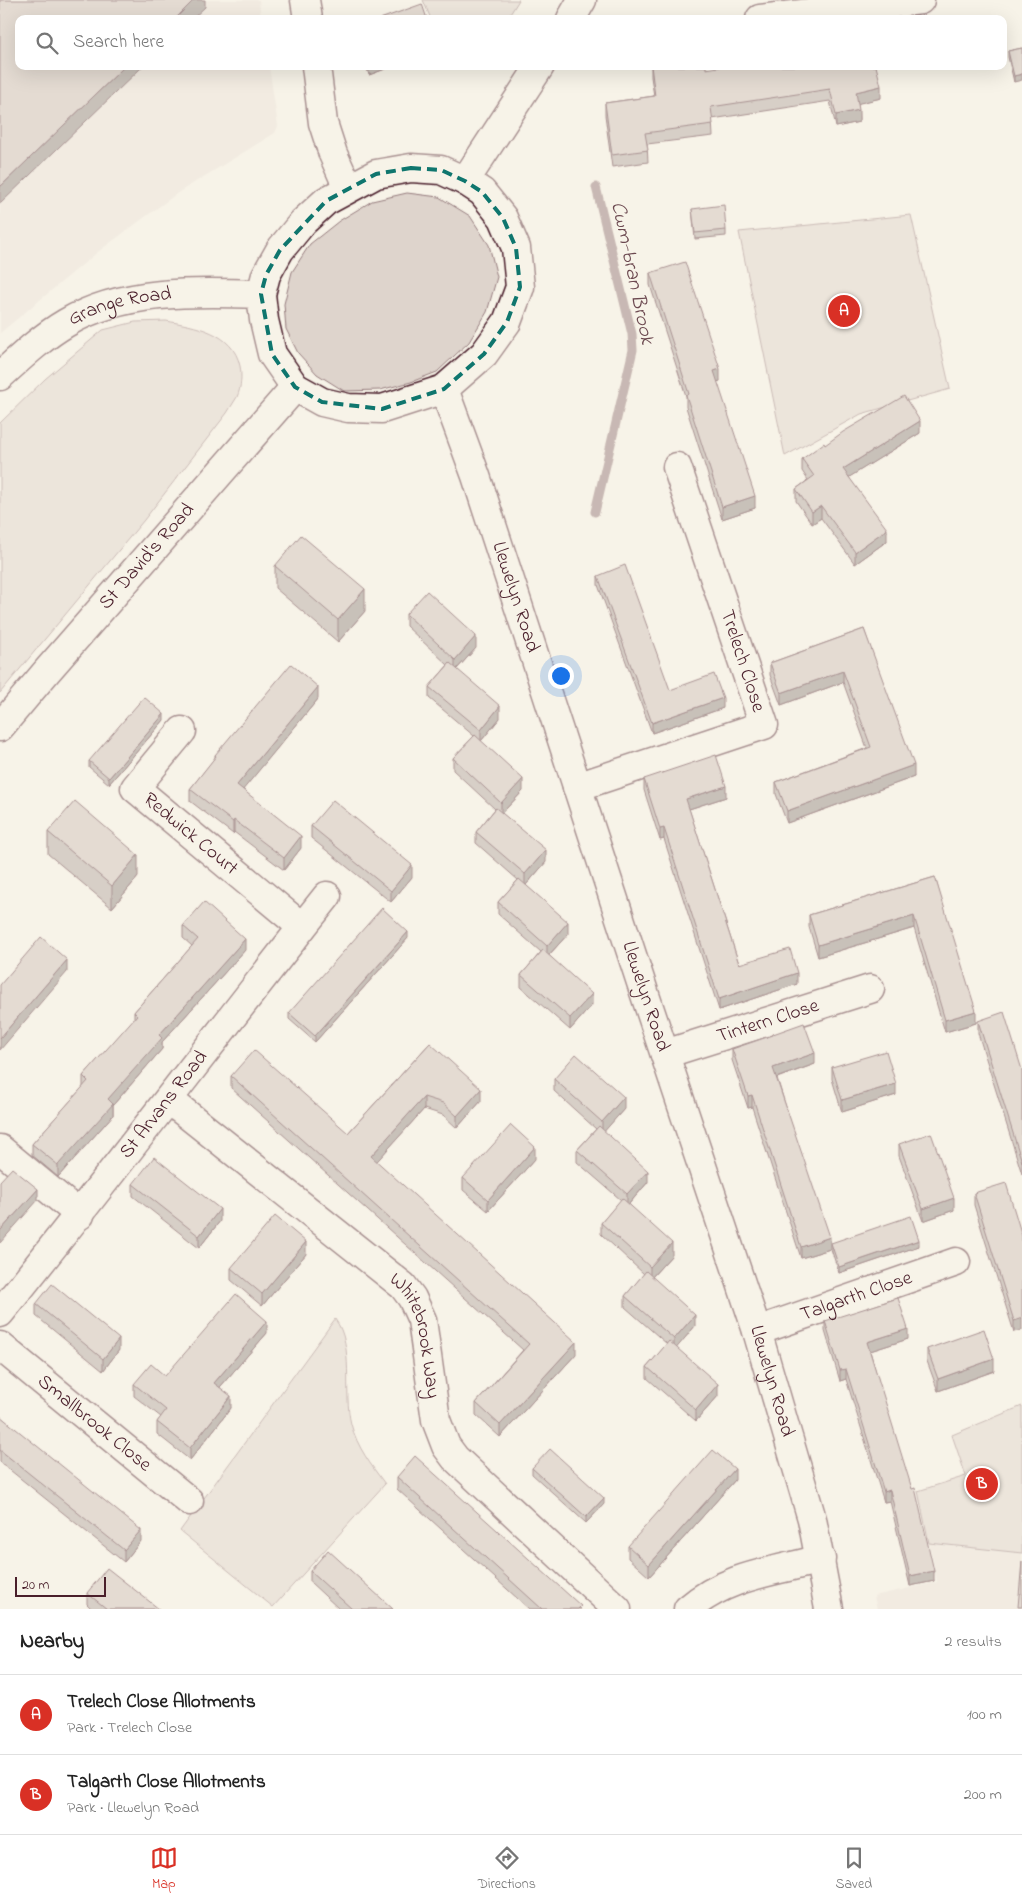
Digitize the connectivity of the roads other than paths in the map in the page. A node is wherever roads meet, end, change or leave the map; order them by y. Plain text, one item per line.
1 (305, 0) edge
2 (582, 0) edge
3 (920, 0) edge
4 (307, 15) edge
5 (573, 15) edge
6 (794, 15) edge
7 (317, 70) edge
8 (537, 70) edge
9 (465, 181) junction
10 (348, 188) junction
11 (261, 294) junction
12 (0, 376) edge
13 (295, 388) junction
14 (444, 389) junction
15 (678, 466) dead end
16 (0, 727) edge
17 (182, 731) dead end
18 (577, 787) junction
19 (327, 896) dead end
20 (302, 927) junction
21 (870, 989) dead end
22 (665, 1054) junction
23 (169, 1100) junction
24 (0, 1149) edge
25 (80, 1215) junction
26 (956, 1262) dead end
27 (0, 1313) edge
28 (757, 1331) junction
29 (0, 1346) edge
30 (190, 1502) dead end
31 (821, 1559) junction
32 (617, 1609) edge
33 (688, 1609) edge
34 (829, 1609) edge

1 - 4 street
2 - 5 street
3 - 6 street
7 - 10 street
8 - 9 street
9 - 10 street
9 - 14 street
10 - 11 street
11 - 12 street, Grange Road
11 - 13 street
13 - 14 street
13 - 16 street, St David's Road
14 - 18 street, Llewelyn Road
15 - 18 street, Trelech Close
17 - 20 street, Redwick Court
18 - 22 street, Llewelyn Road
19 - 20 street, St Arvans Road
20 - 23 street, St Arvans Road
21 - 22 street, Tintern Close
22 - 28 street, Llewelyn Road
23 - 25 street, St Arvans Road
23 - 32 street, Whitebrook Way
24 - 25 street
25 - 27 street, St Arvans Road
26 - 28 street, Talgarth Close
28 - 31 street, Llewelyn Road
29 - 30 street, Smallbrook Close
31 - 33 street
31 - 34 street, Llewelyn Road

